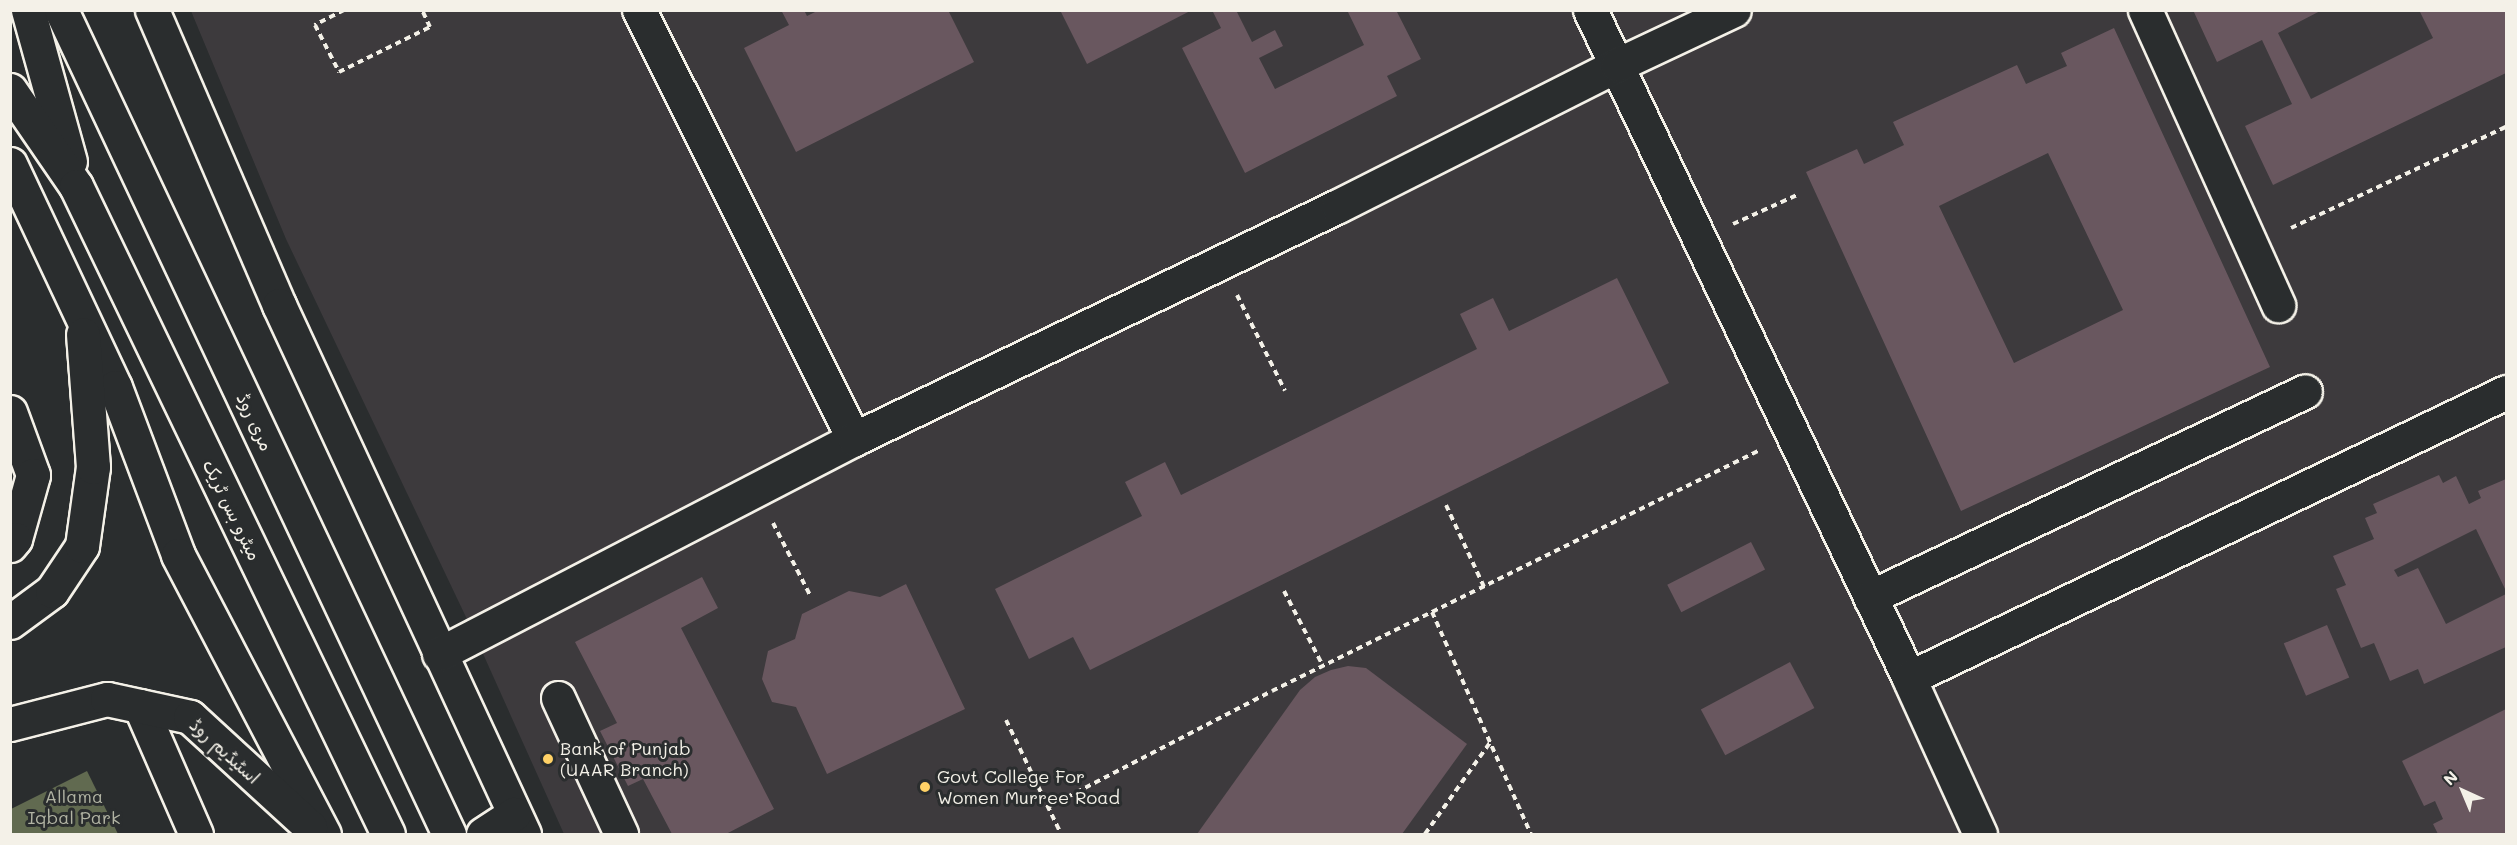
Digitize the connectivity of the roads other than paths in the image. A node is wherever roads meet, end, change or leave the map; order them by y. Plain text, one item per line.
1 (28, 10) edge
2 (61, 10) edge
3 (152, 10) edge
4 (639, 10) edge
5 (1590, 10) edge
6 (1734, 10) edge
7 (2145, 10) edge
8 (1617, 65) junction
9 (10, 90) edge
10 (10, 164) edge
11 (76, 186) junction
12 (2278, 305) dead end
13 (81, 313) junction
14 (2305, 391) dead end
15 (2506, 392) edge
16 (10, 412) edge
17 (854, 439) junction
18 (10, 545) edge
19 (1870, 597) junction
20 (10, 622) edge
21 (439, 654) junction
22 (1909, 678) junction
23 (558, 698) dead end
24 (140, 706) junction
25 (10, 724) edge
26 (519, 824) edge
27 (196, 834) edge
28 (318, 834) edge
29 (324, 834) edge
30 (388, 834) edge
31 (449, 834) edge
32 (483, 834) edge
33 (621, 834) edge
34 (1980, 834) edge

1 - 11 main road, میٹرو بس ٹریک
2 - 31 main road, مری روڈ
3 - 21 main road
4 - 17 main road
5 - 8 main road
6 - 8 main road
7 - 12 main road
8 - 17 main road
8 - 19 main road
9 - 11 main road, میٹرو بس ٹریک
10 - 13 main road
11 - 30 main road, میٹرو بس ٹریک
13 - 20 main road
13 - 29 main road
14 - 19 main road
15 - 22 main road
16 - 18 main road
17 - 21 main road
19 - 22 main road
21 - 26 main road
22 - 34 main road
23 - 33 main road
24 - 25 main road, اسٹیڈیم روڈ
24 - 27 main road
24 - 28 main road, اسٹیڈیم روڈ
26 - 32 main road

